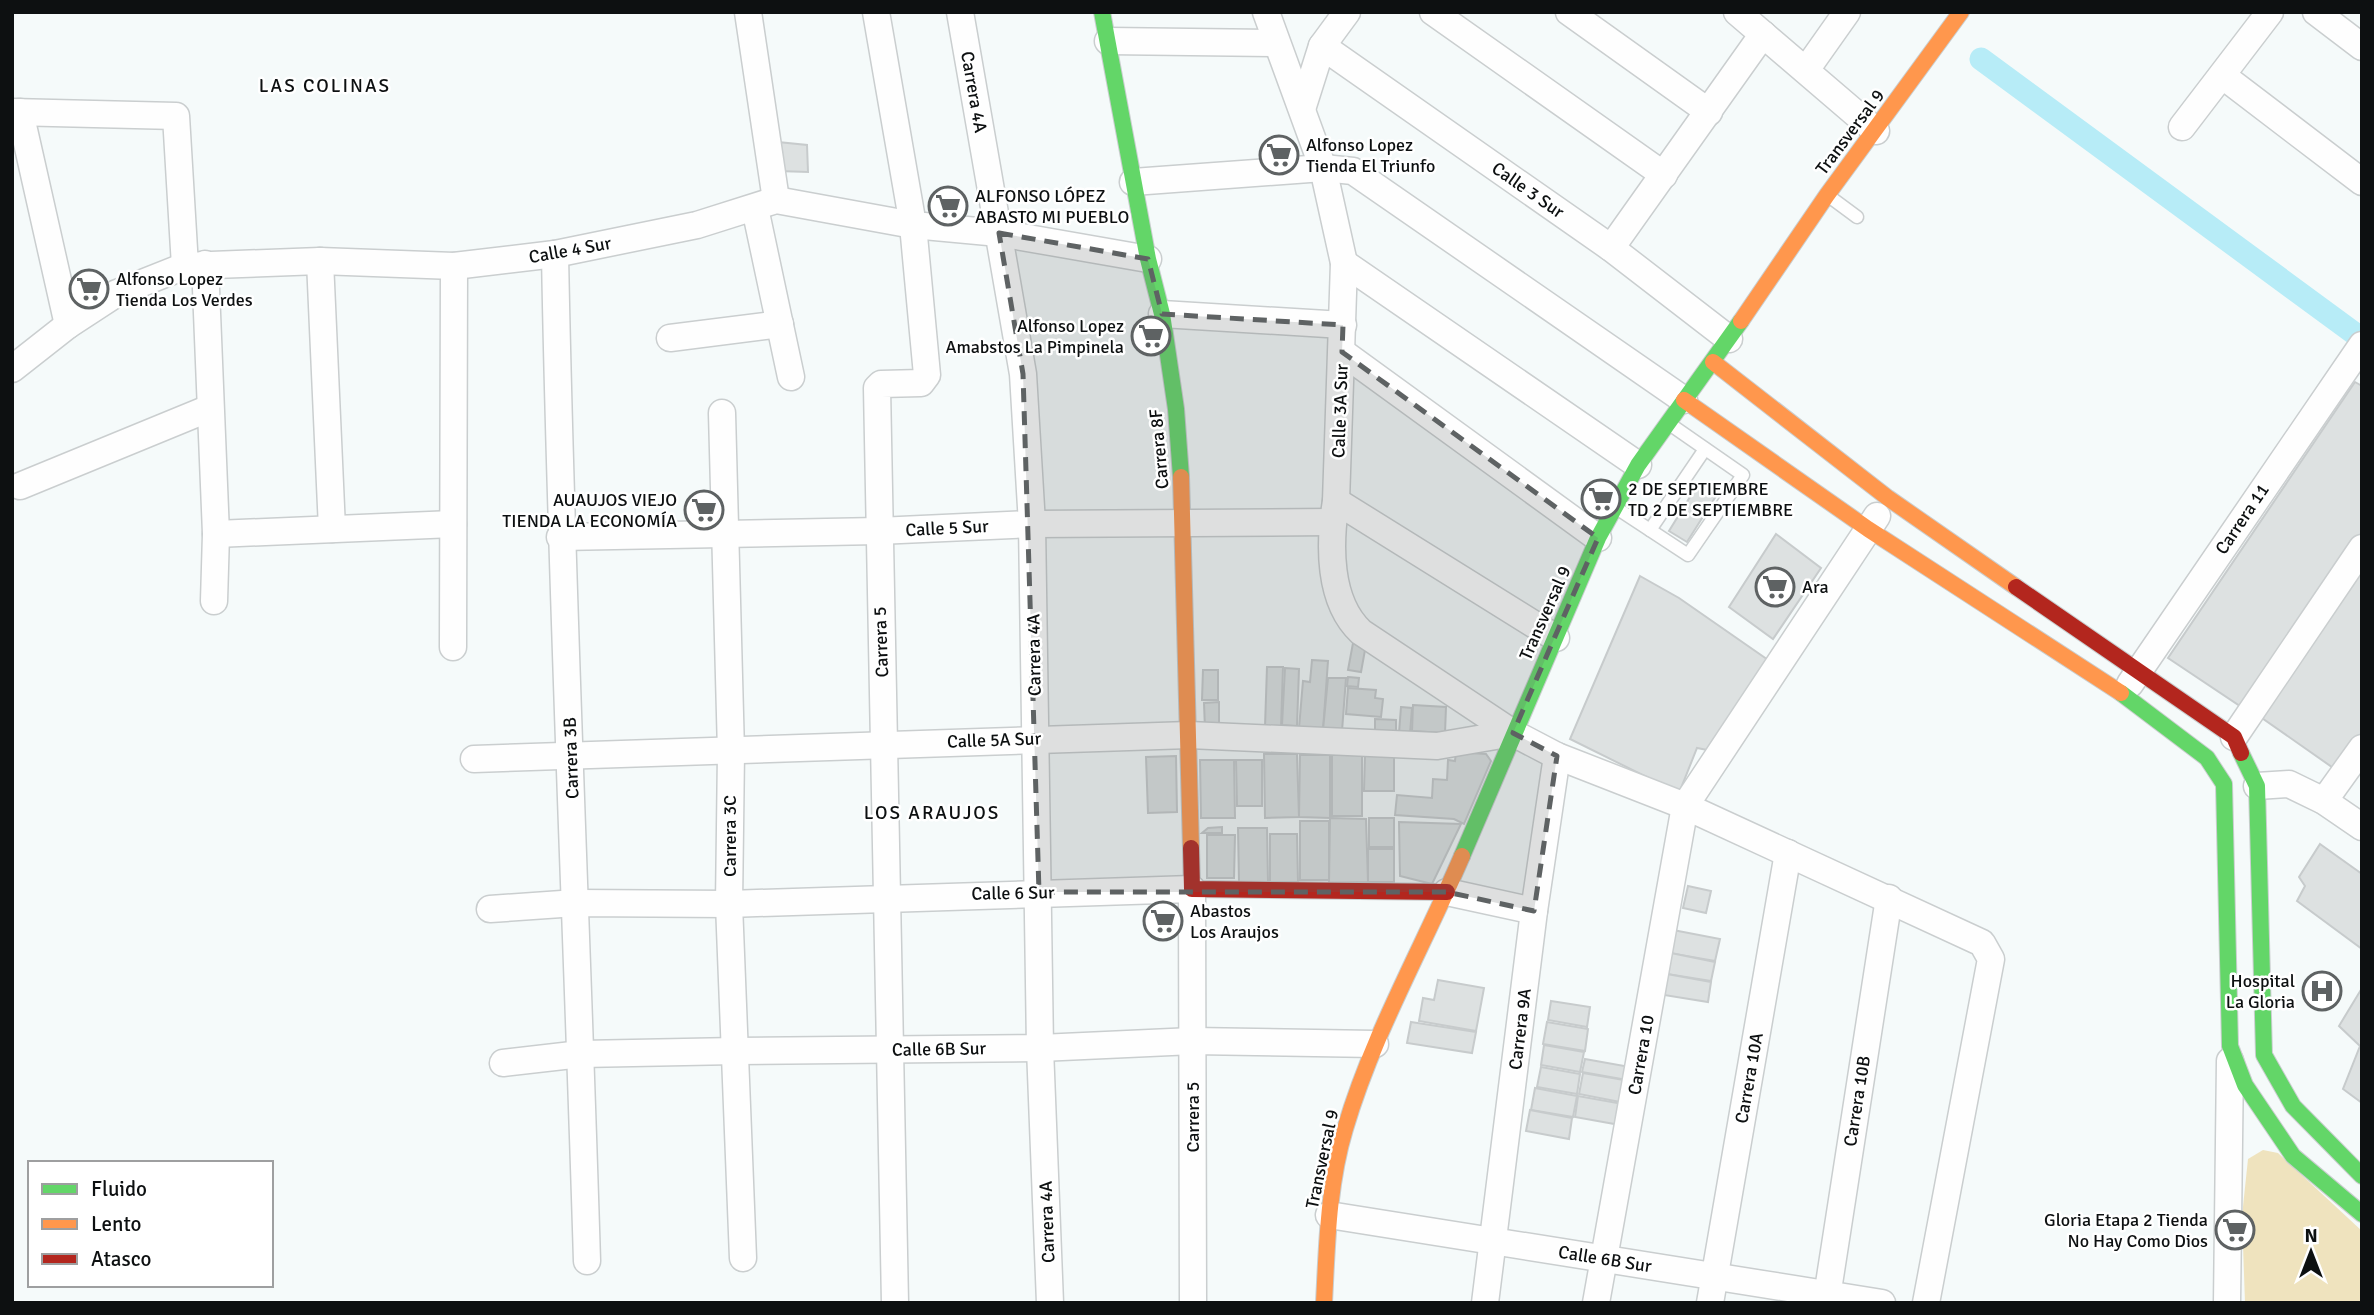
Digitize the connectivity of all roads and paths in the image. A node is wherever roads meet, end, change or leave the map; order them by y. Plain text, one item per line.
1 (748, 12) edge
2 (876, 12) edge
3 (960, 12) edge
4 (1102, 12) edge
5 (1266, 12) edge
6 (1347, 12) edge
7 (1433, 12) edge
8 (1569, 12) edge
9 (1847, 12) edge
10 (1961, 12) edge
11 (2270, 12) edge
12 (2316, 12) edge
13 (1739, 13) edge
14 (1763, 34) junction
15 (1108, 41) junction
16 (1276, 43) junction
17 (1322, 46) junction
18 (2362, 47) edge
19 (1806, 70) junction
20 (2223, 76) junction
21 (1303, 106) junction
22 (16, 112) edge
23 (1709, 112) junction
24 (2182, 127) dead end
25 (1875, 131) junction
26 (1323, 168) junction
27 (1664, 175) junction
28 (1133, 182) junction
29 (2362, 182) edge
30 (1827, 195) junction
31 (765, 204) junction
32 (1857, 217) dead end
33 (913, 225) junction
34 (999, 233) junction
35 (1611, 248) junction
36 (555, 254) junction
37 (1148, 259) junction
38 (320, 261) junction
39 (1344, 263) junction
40 (195, 265) junction
41 (454, 266) junction
42 (1162, 314) junction
43 (780, 324) junction
44 (68, 325) junction
45 (1343, 325) junction
46 (670, 338) dead end
47 (1729, 339) junction
48 (1342, 352) junction
49 (2356, 359) edge
50 (1713, 362) junction
51 (12, 369) edge
52 (791, 377) dead end
53 (1684, 400) junction
54 (210, 408) junction
55 (722, 414) dead end
56 (1668, 423) junction
57 (1705, 449) junction
58 (1638, 465) junction
59 (20, 486) dead end
60 (1888, 498) junction
61 (1615, 507) junction
62 (1335, 511) junction
63 (1184, 523) junction
64 (453, 524) junction
65 (1032, 524) junction
66 (332, 529) junction
67 (1868, 529) junction
68 (1650, 530) junction
69 (878, 531) junction
70 (216, 534) junction
71 (725, 534) junction
72 (560, 537) junction
73 (1598, 538) junction
74 (2362, 548) edge
75 (215, 601) dead end
76 (1556, 638) junction
77 (453, 647) dead end
78 (2138, 671) junction
79 (2123, 700) junction
80 (1513, 733) junction
81 (1189, 735) junction
82 (2234, 737) junction
83 (1035, 738) junction
84 (884, 745) junction
85 (2362, 748) edge
86 (730, 752) junction
87 (571, 755) junction
88 (1557, 756) junction
89 (474, 759) dead end
90 (2257, 786) junction
91 (2324, 801) junction
92 (1685, 806) junction
93 (2362, 827) edge
94 (1788, 853) junction
95 (1192, 889) junction
96 (1039, 892) junction
97 (1447, 892) junction
98 (885, 897) junction
99 (1889, 898) junction
100 (576, 903) junction
101 (729, 904) junction
102 (2249, 908) junction
103 (490, 909) dead end
104 (1534, 911) junction
105 (1194, 1041) junction
106 (1375, 1044) junction
107 (2230, 1046) junction
108 (1040, 1048) junction
109 (892, 1049) junction
110 (736, 1051) junction
111 (581, 1054) junction
112 (503, 1063) dead end
113 (2362, 1177) edge
114 (2353, 1206) edge
115 (1329, 1215) junction
116 (1494, 1242) junction
117 (743, 1258) dead end
118 (1603, 1259) junction
119 (587, 1261) dead end
120 (1714, 1276) junction
121 (1826, 1298) edge
122 (895, 1303) edge
123 (1050, 1303) edge
124 (1193, 1303) edge
125 (1324, 1303) edge
126 (1486, 1303) edge
127 (1596, 1303) edge
128 (1710, 1303) edge
129 (1882, 1303) edge
130 (1926, 1303) edge
131 (2227, 1303) edge

1 - 31 street
2 - 33 street
3 - 34 street, Carrera 4A
4 - 15 street, Carrera 8F
5 - 16 street, Calle 3A Sur
6 - 17 street
7 - 27 street
8 - 23 street
9 - 19 street
10 - 25 street, Transversal 9
11 - 20 street
12 - 18 street
13 - 14 street
14 - 19 street
14 - 23 street
15 - 16 street
15 - 28 street, Carrera 8F
16 - 21 street, Calle 3A Sur
17 - 21 street
17 - 35 street, Calle 3 Sur
19 - 25 street
20 - 24 street
20 - 29 street
21 - 26 street, Calle 3A Sur
22 - 40 street
22 - 44 street
23 - 27 street
25 - 30 street, Transversal 9
26 - 28 street
26 - 39 street, Calle 3A Sur
26 - 53 street
27 - 35 street
28 - 37 street, Carrera 8F
30 - 32 lane
30 - 47 street, Transversal 9
31 - 33 street, Calle 4 Sur
31 - 36 street, Calle 4 Sur
31 - 43 street
33 - 34 street, Calle 4 Sur
33 - 69 street, Carrera 5
34 - 37 street, Calle 4 Sur
34 - 65 street, Carrera 4A
35 - 47 street, Calle 3 Sur
36 - 41 street, Calle 4 Sur
36 - 72 street, Carrera 3B
37 - 42 street, Carrera 8F
38 - 40 street, Calle 4 Sur
38 - 41 street, Calle 4 Sur
38 - 66 street
39 - 45 street, Calle 3A Sur
39 - 58 street
40 - 44 street, Calle 4 Sur
40 - 54 street
41 - 64 street
42 - 45 street
42 - 63 street, Carrera 8F
43 - 46 street
43 - 52 street
44 - 51 street, Calle 4 Sur
45 - 48 street, Calle 3A Sur
47 - 50 street, Transversal 9
48 - 62 street, Calle 3A Sur
48 - 73 street
49 - 78 street, Carrera 11
50 - 53 street, Transversal 9
50 - 60 street
53 - 56 street, Transversal 9
53 - 67 street
54 - 59 street
54 - 70 street
55 - 71 street, Carrera 3C
56 - 57 lane
56 - 58 street, Transversal 9
57 - 68 lane
57 - 68 lane
58 - 61 street, Transversal 9
60 - 67 street
60 - 78 street
61 - 68 lane
61 - 73 street, Transversal 9
62 - 63 street, Calle 5 Sur
62 - 76 street
62 - 80 street, Calle 3A Sur
63 - 65 street, Calle 5 Sur
63 - 81 street, Carrera 8F
64 - 66 street
64 - 77 street
65 - 69 street, Calle 5 Sur
65 - 83 street, Carrera 4A
66 - 70 street
67 - 79 street
67 - 92 street
69 - 71 street, Calle 5 Sur
69 - 84 street, Carrera 5
70 - 75 street
71 - 72 street, Calle 5 Sur
71 - 86 street, Carrera 3C
72 - 87 street, Carrera 3B
73 - 76 street, Transversal 9
74 - 82 street
76 - 80 street, Transversal 9
78 - 79 street, Carrera 11
78 - 82 street
79 - 102 street
80 - 81 street, Calle 5A Sur
80 - 88 street, Calle 3A Sur
80 - 97 street, Transversal 9
81 - 83 street, Calle 5A Sur
81 - 95 street, Carrera 8F
82 - 90 street
83 - 84 street, Calle 5A Sur
83 - 96 street, Carrera 4A
84 - 86 street, Calle 5A Sur
84 - 98 street, Carrera 5
85 - 91 street
86 - 87 street, Calle 5A Sur
86 - 101 street, Carrera 3C
87 - 89 street, Calle 5A Sur
87 - 100 street, Carrera 3B
88 - 92 street, Calle 3A Sur
88 - 104 street, Carrera 9A
90 - 91 street
90 - 102 street
91 - 93 street
92 - 94 street, Calle 3A Sur
92 - 118 street, Carrera 10
94 - 99 street, Calle 3A Sur
94 - 120 street, Carrera 10A
95 - 96 street, Calle 6 Sur
95 - 97 street, Calle 6 Sur
95 - 105 street, Carrera 5
96 - 98 street, Calle 6 Sur
96 - 108 street, Carrera 4A
97 - 104 street, Calle 6 Sur
97 - 106 street, Transversal 9
98 - 101 street, Calle 6 Sur
98 - 109 street, Carrera 5
99 - 121 street, Carrera 10B
99 - 130 street, Calle 3A Sur
100 - 101 street, Calle 6 Sur
100 - 103 street, Calle 6 Sur
100 - 111 street, Carrera 3B
101 - 110 street, Carrera 3C
102 - 107 street
102 - 113 street
104 - 116 street, Carrera 9A
105 - 106 street, Calle 6B Sur
105 - 108 street, Calle 6B Sur
105 - 124 street, Carrera 5
106 - 115 street, Transversal 9
107 - 114 street
107 - 131 street
108 - 109 street, Calle 6B Sur
108 - 123 street, Carrera 4A
109 - 110 street, Calle 6B Sur
109 - 122 street, Carrera 5
110 - 111 street, Calle 6B Sur
110 - 117 street, Carrera 3C
111 - 112 street, Calle 6B Sur
111 - 119 street, Carrera 3B
113 - 114 street
115 - 116 street, Calle 6B Sur
115 - 125 street, Transversal 9
116 - 118 street, Calle 6B Sur
116 - 126 street, Carrera 9A
118 - 120 street, Calle 6B Sur
118 - 127 street, Carrera 10
120 - 121 street, Calle 6B Sur
120 - 128 street, Carrera 10A
121 - 129 street, Calle 6B Sur

